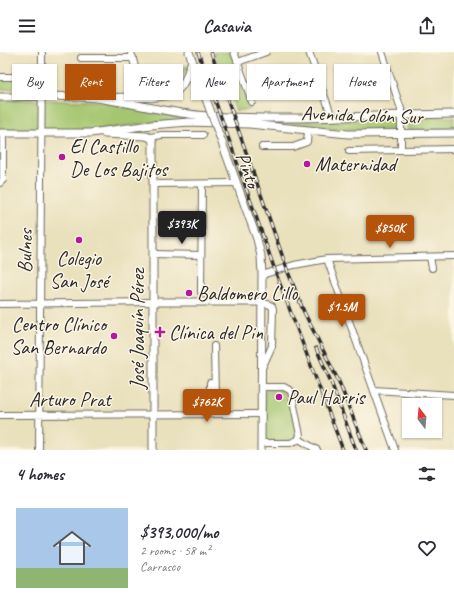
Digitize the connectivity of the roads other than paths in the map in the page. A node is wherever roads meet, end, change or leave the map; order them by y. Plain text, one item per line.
1 (42, 52) edge
2 (189, 52) edge
3 (234, 52) edge
4 (266, 52) edge
5 (309, 52) edge
6 (382, 52) edge
7 (132, 55) edge
8 (81, 58) dead end
9 (192, 60) junction
10 (238, 62) junction
11 (42, 64) edge
12 (0, 77) edge
13 (12, 77) edge
14 (183, 83) edge
15 (0, 97) edge
16 (12, 97) edge
17 (41, 100) edge
18 (113, 100) edge
19 (252, 102) dead end
20 (401, 114) junction
21 (454, 114) edge
22 (332, 117) junction
23 (308, 131) junction
24 (101, 132) junction
25 (1, 133) edge
26 (41, 133) junction
27 (401, 133) junction
28 (454, 133) edge
29 (203, 135) dead end
30 (150, 137) junction
31 (262, 147) dead end
32 (401, 150) junction
33 (454, 150) edge
34 (349, 151) dead end
35 (236, 182) junction
36 (0, 183) edge
37 (154, 184) junction
38 (202, 184) junction
39 (153, 254) junction
40 (201, 255) junction
41 (454, 256) edge
42 (430, 257) junction
43 (327, 259) junction
44 (432, 268) dead end
45 (262, 275) junction
46 (201, 292) dead end
47 (152, 302) junction
48 (262, 302) junction
49 (40, 303) junction
50 (0, 304) edge
51 (214, 346) dead end
52 (261, 371) junction
53 (210, 383) dead end
54 (261, 387) junction
55 (374, 390) junction
56 (454, 395) edge
57 (210, 402) junction
58 (153, 414) junction
59 (210, 414) junction
60 (261, 414) junction
61 (0, 415) edge
62 (39, 415) junction
63 (299, 439) junction
64 (261, 446) edge
65 (39, 450) edge
66 (153, 450) edge
67 (318, 450) edge
68 (396, 450) edge

1 - 11 street, Bulnes
2 - 9 main road, Pinto
3 - 10 street
4 - 10 street
5 - 22 street
6 - 20 street
7 - 8 street
9 - 14 main road
9 - 35 main road, Pinto, bridge
10 - 19 street
12 - 13 street
15 - 16 main road
17 - 26 street, Bulnes
18 - 22 main road
20 - 21 main road
20 - 22 main road
20 - 27 street
23 - 24 main road, Avenida Colón Sur
23 - 27 main road, Avenida Colón Sur
23 - 31 street
24 - 26 main road, Avenida Colón Sur
24 - 30 main road, Avenida Colón Sur
25 - 26 main road, Avenida Colón Sur
25 - 36 street
26 - 49 street, Bulnes
27 - 28 main road, Avenida Colón Sur
27 - 32 street
29 - 30 street, Avenida Colón Sur
30 - 37 main road, José Joaquín Pérez
32 - 33 street
32 - 34 street
35 - 38 street
35 - 45 main road, Pinto
37 - 38 street
37 - 39 main road, José Joaquín Pérez
38 - 40 street
39 - 40 street
39 - 47 main road, José Joaquín Pérez
40 - 46 street
41 - 42 street
42 - 43 street
42 - 44 street
43 - 45 street
43 - 55 street
45 - 48 main road, Pinto
47 - 48 main road
47 - 49 street
47 - 58 main road, José Joaquín Pérez
48 - 52 main road, Pinto
48 - 52 street
49 - 50 street
49 - 62 street, Bulnes
51 - 57 street
52 - 54 main road, Pinto
53 - 57 street
54 - 60 main road, Pinto
54 - 63 street
55 - 56 street
55 - 68 street
57 - 59 street
58 - 59 street, Arturo Prat
58 - 62 street, Arturo Prat
58 - 66 main road, José Joaquín Pérez
59 - 60 street, Arturo Prat
60 - 64 main road, Pinto
61 - 62 street, Arturo Prat
62 - 65 street, Bulnes
63 - 64 street
63 - 67 street

